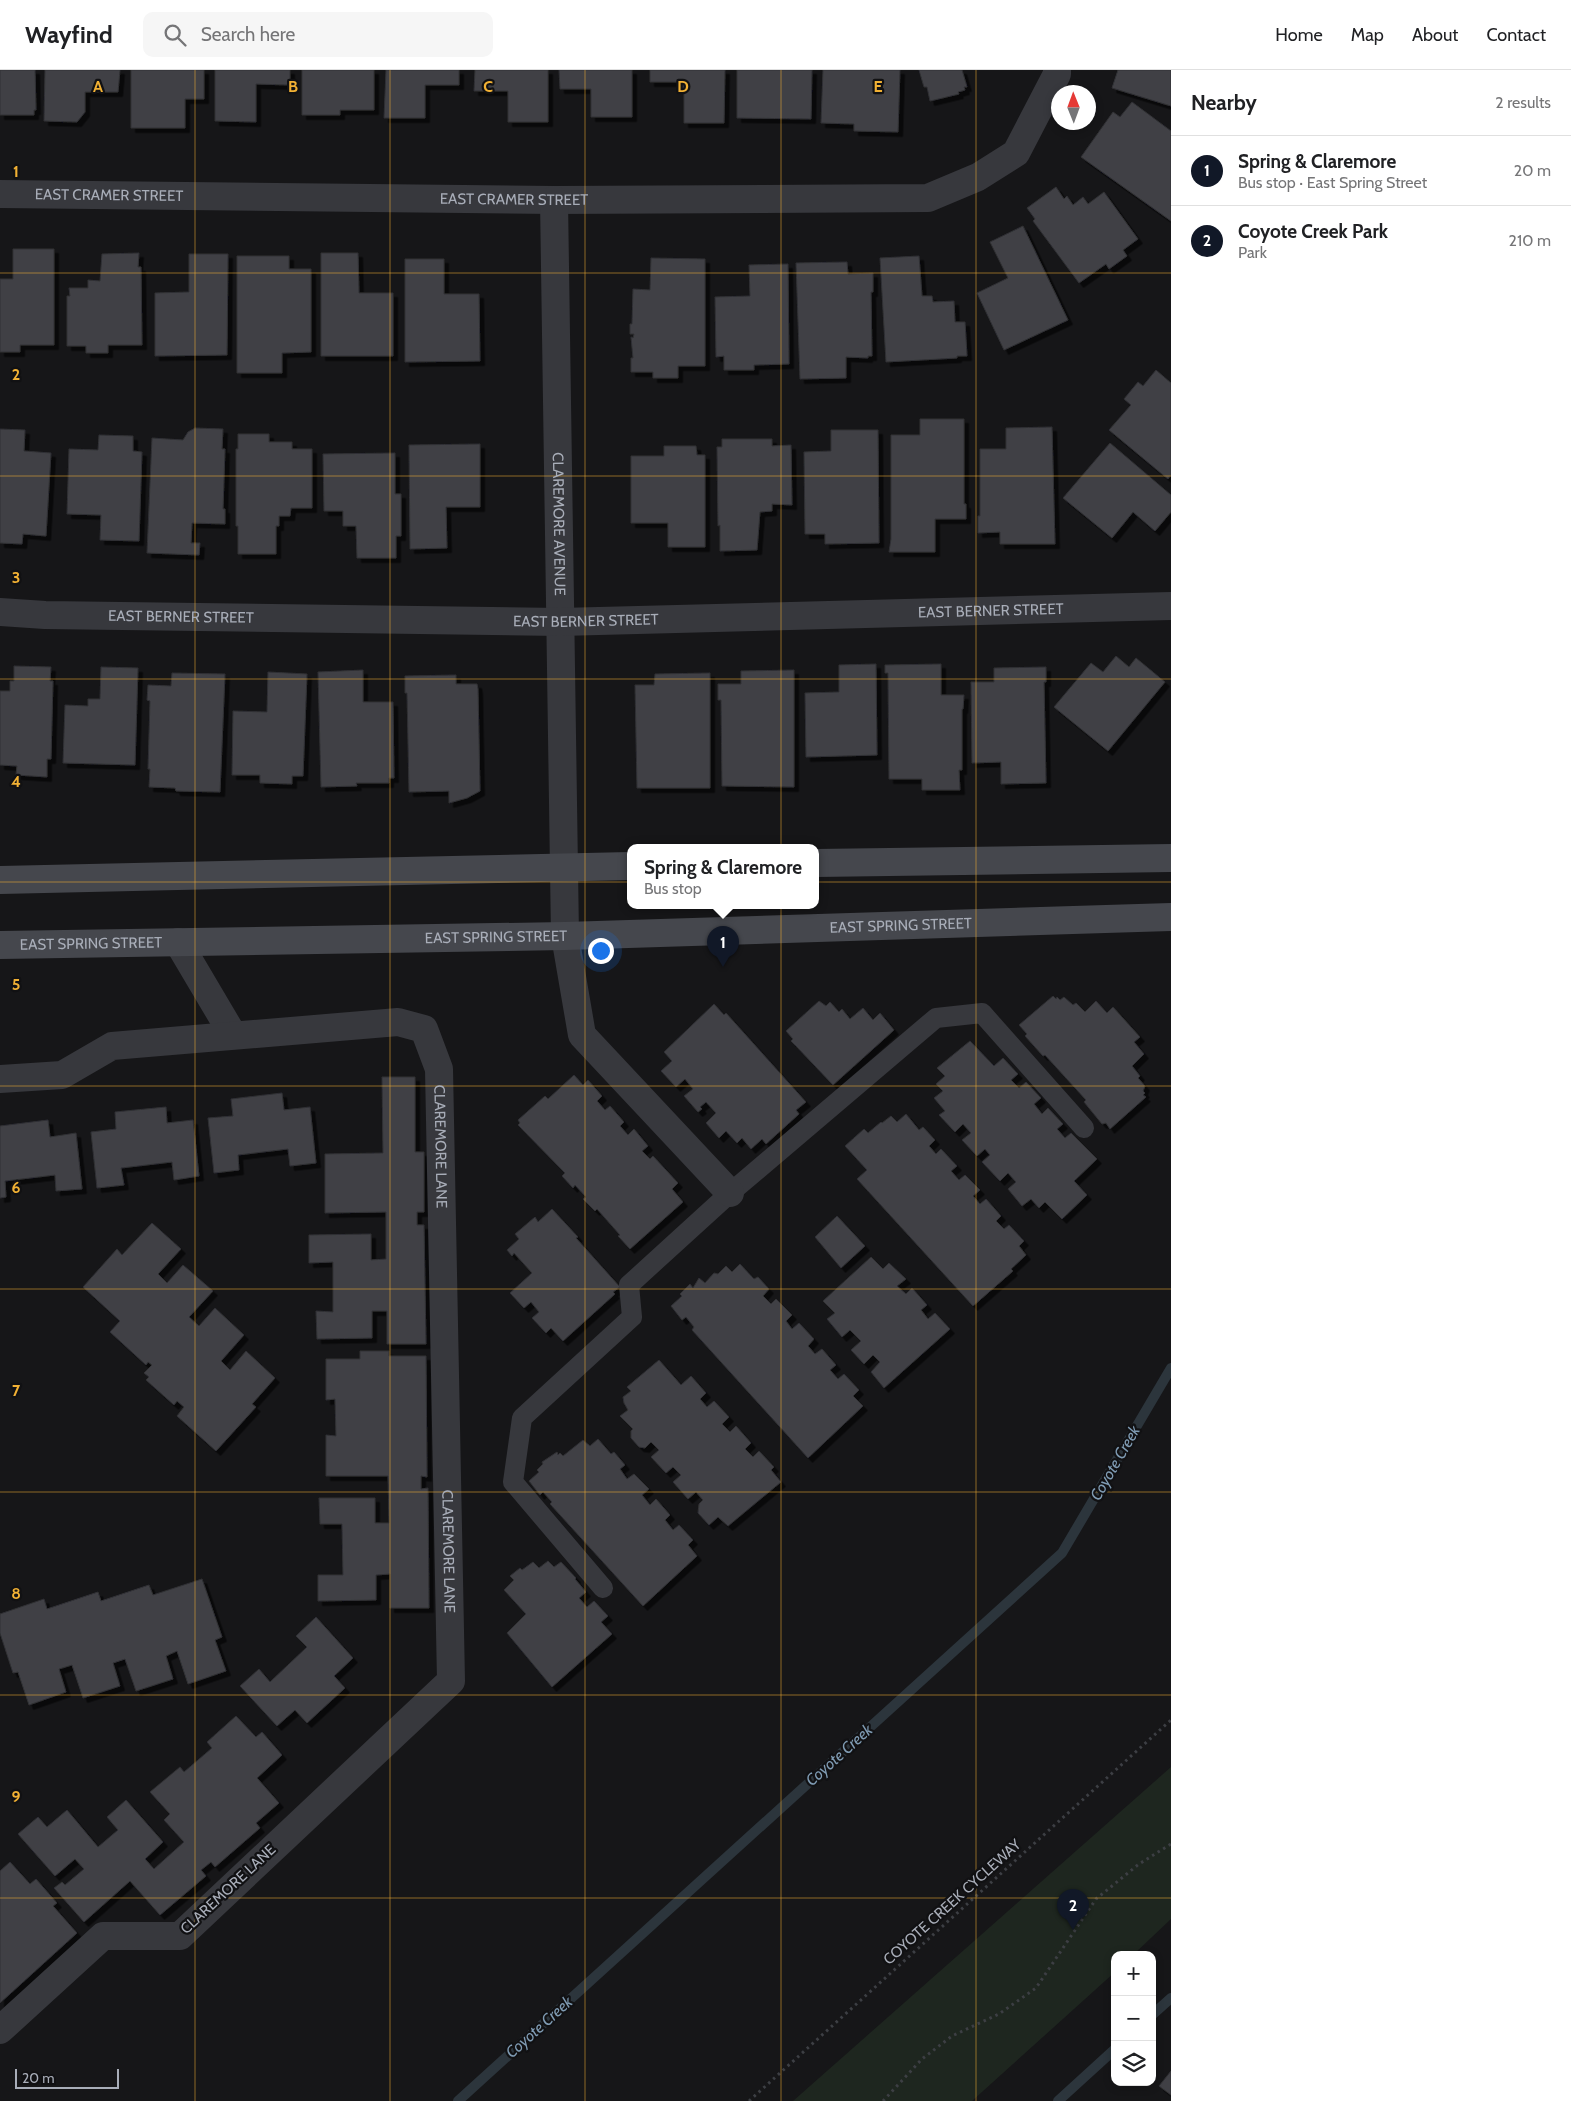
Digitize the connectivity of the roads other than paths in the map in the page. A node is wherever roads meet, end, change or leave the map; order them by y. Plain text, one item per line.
1 (1057, 70) edge
2 (0, 194) edge
3 (554, 200) junction
4 (1171, 606) edge
5 (0, 612) edge
6 (560, 622) junction
7 (1171, 858) edge
8 (819, 862) edge
9 (627, 866) edge
10 (564, 867) junction
11 (0, 880) edge
12 (1171, 917) edge
13 (565, 936) junction
14 (178, 942) junction
15 (2, 948) edge
16 (233, 1035) junction
17 (0, 1079) edge
18 (1084, 1128) dead end
19 (730, 1194) junction
20 (603, 1588) dead end
21 (0, 2030) edge

1 - 3 street, EAST CRAMER STREET
2 - 3 street, EAST CRAMER STREET
3 - 6 street, CLAREMORE AVENUE
4 - 6 street, EAST BERNER STREET
5 - 6 street, EAST BERNER STREET
6 - 10 street, CLAREMORE AVENUE
7 - 8 main road
9 - 10 main road
10 - 11 main road
10 - 13 street, CLAREMORE AVENUE
12 - 13 main road, EAST SPRING STREET
13 - 14 main road, EAST SPRING STREET
13 - 19 street
14 - 15 main road, EAST SPRING STREET
14 - 16 street
16 - 17 street, CLAREMORE LANE
16 - 21 street, CLAREMORE LANE
18 - 19 lane
19 - 20 lane

